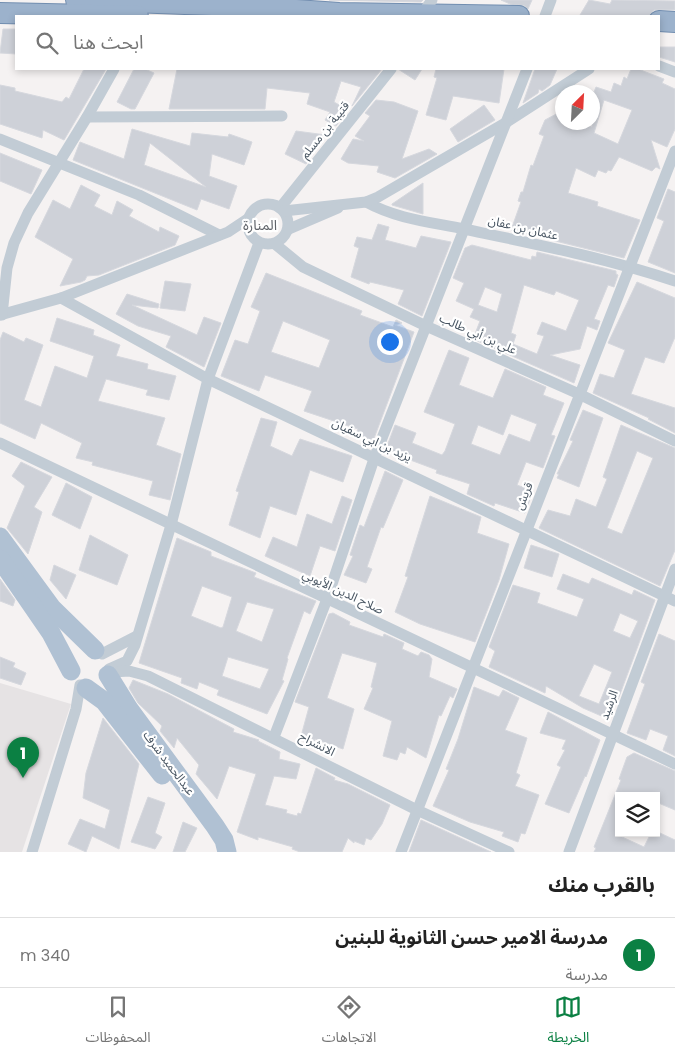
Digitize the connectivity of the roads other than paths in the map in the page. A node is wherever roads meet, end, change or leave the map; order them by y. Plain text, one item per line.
1 (76, 0) edge
2 (552, 0) edge
3 (427, 7) edge
4 (321, 9) edge
5 (0, 13) edge
6 (92, 15) edge
7 (509, 15) edge
8 (545, 15) edge
9 (660, 21) edge
10 (675, 22) edge
11 (660, 33) edge
12 (675, 33) edge
13 (660, 66) edge
14 (113, 70) edge
15 (390, 70) edge
16 (527, 70) edge
17 (588, 70) edge
18 (675, 72) edge
19 (282, 116) dead end
20 (87, 117) junction
21 (507, 122) junction
22 (0, 139) edge
23 (675, 151) edge
24 (60, 162) junction
25 (366, 202) junction
26 (348, 203) junction
27 (282, 209) junction
28 (249, 218) junction
29 (289, 229) junction
30 (463, 229) junction
31 (223, 234) junction
32 (255, 239) junction
33 (275, 244) junction
34 (630, 266) junction
35 (675, 281) edge
36 (61, 298) junction
37 (1, 315) edge
38 (426, 326) junction
39 (208, 379) junction
40 (579, 394) junction
41 (675, 441) edge
42 (1, 447) edge
43 (375, 456) junction
44 (171, 525) junction
45 (526, 529) junction
46 (0, 537) edge
47 (0, 559) edge
48 (675, 569) edge
49 (670, 598) edge
50 (327, 599) junction
51 (137, 636) junction
52 (105, 664) junction
53 (471, 668) junction
54 (79, 681) junction
55 (613, 735) junction
56 (274, 737) junction
57 (675, 764) edge
58 (417, 810) junction
59 (32, 852) edge
60 (217, 852) edge
61 (228, 852) edge
62 (400, 852) edge
63 (509, 852) edge
64 (569, 852) edge

1 - 4 highway
2 - 8 street
3 - 4 highway
3 - 7 highway
5 - 6 highway
9 - 10 highway
11 - 12 highway
13 - 18 street
14 - 20 street
15 - 27 street, قتيبة بن مسلم
16 - 21 street
17 - 21 street
19 - 20 street
20 - 24 street
21 - 25 street
21 - 30 street
22 - 24 street
23 - 34 street, قريش
24 - 31 street
24 - 37 street
25 - 26 street
25 - 30 street, عثمان بن عفان
26 - 27 street
26 - 29 street
27 - 28 street
27 - 29 street
28 - 31 street
28 - 32 street
29 - 33 street
30 - 34 street, عثمان بن عفان
30 - 38 street
31 - 32 street
31 - 36 street
32 - 33 street
32 - 39 street
33 - 38 street, علي بن أبي طالب
34 - 35 street, عثمان بن عفان
34 - 40 street, قريش
36 - 37 street
36 - 39 street, يزيد بن ابي سفيان
38 - 40 street, علي بن أبي طالب
38 - 43 street
39 - 43 street, يزيد بن ابي سفيان
39 - 44 street
40 - 41 street, علي بن أبي طالب
40 - 45 street, قريش
42 - 44 street, صلاح الدين الأيوبي
43 - 45 street, يزيد بن ابي سفيان
43 - 50 street
44 - 50 street, صلاح الدين الأيوبي
44 - 51 street
45 - 49 street, يزيد بن ابي سفيان
45 - 53 street, قريش
46 - 52 main road, عبدالحميد شرف
47 - 54 main road
48 - 49 street, الرشيد
49 - 55 street, الرشيد
50 - 53 street, صلاح الدين الأيوبي
50 - 56 street
51 - 52 street
51 - 52 street
52 - 54 main road
52 - 54 main road
52 - 56 street, الانشراح
52 - 61 main road, عبدالحميد شرف
53 - 55 street, صلاح الدين الأيوبي
53 - 58 street, قريش
54 - 59 street
54 - 60 main road, عبدالحميد شرف
55 - 57 street, صلاح الدين الأيوبي
55 - 64 street, الرشيد
56 - 58 street, الانشراح
58 - 62 street, قريش
58 - 63 street, الانشراح

